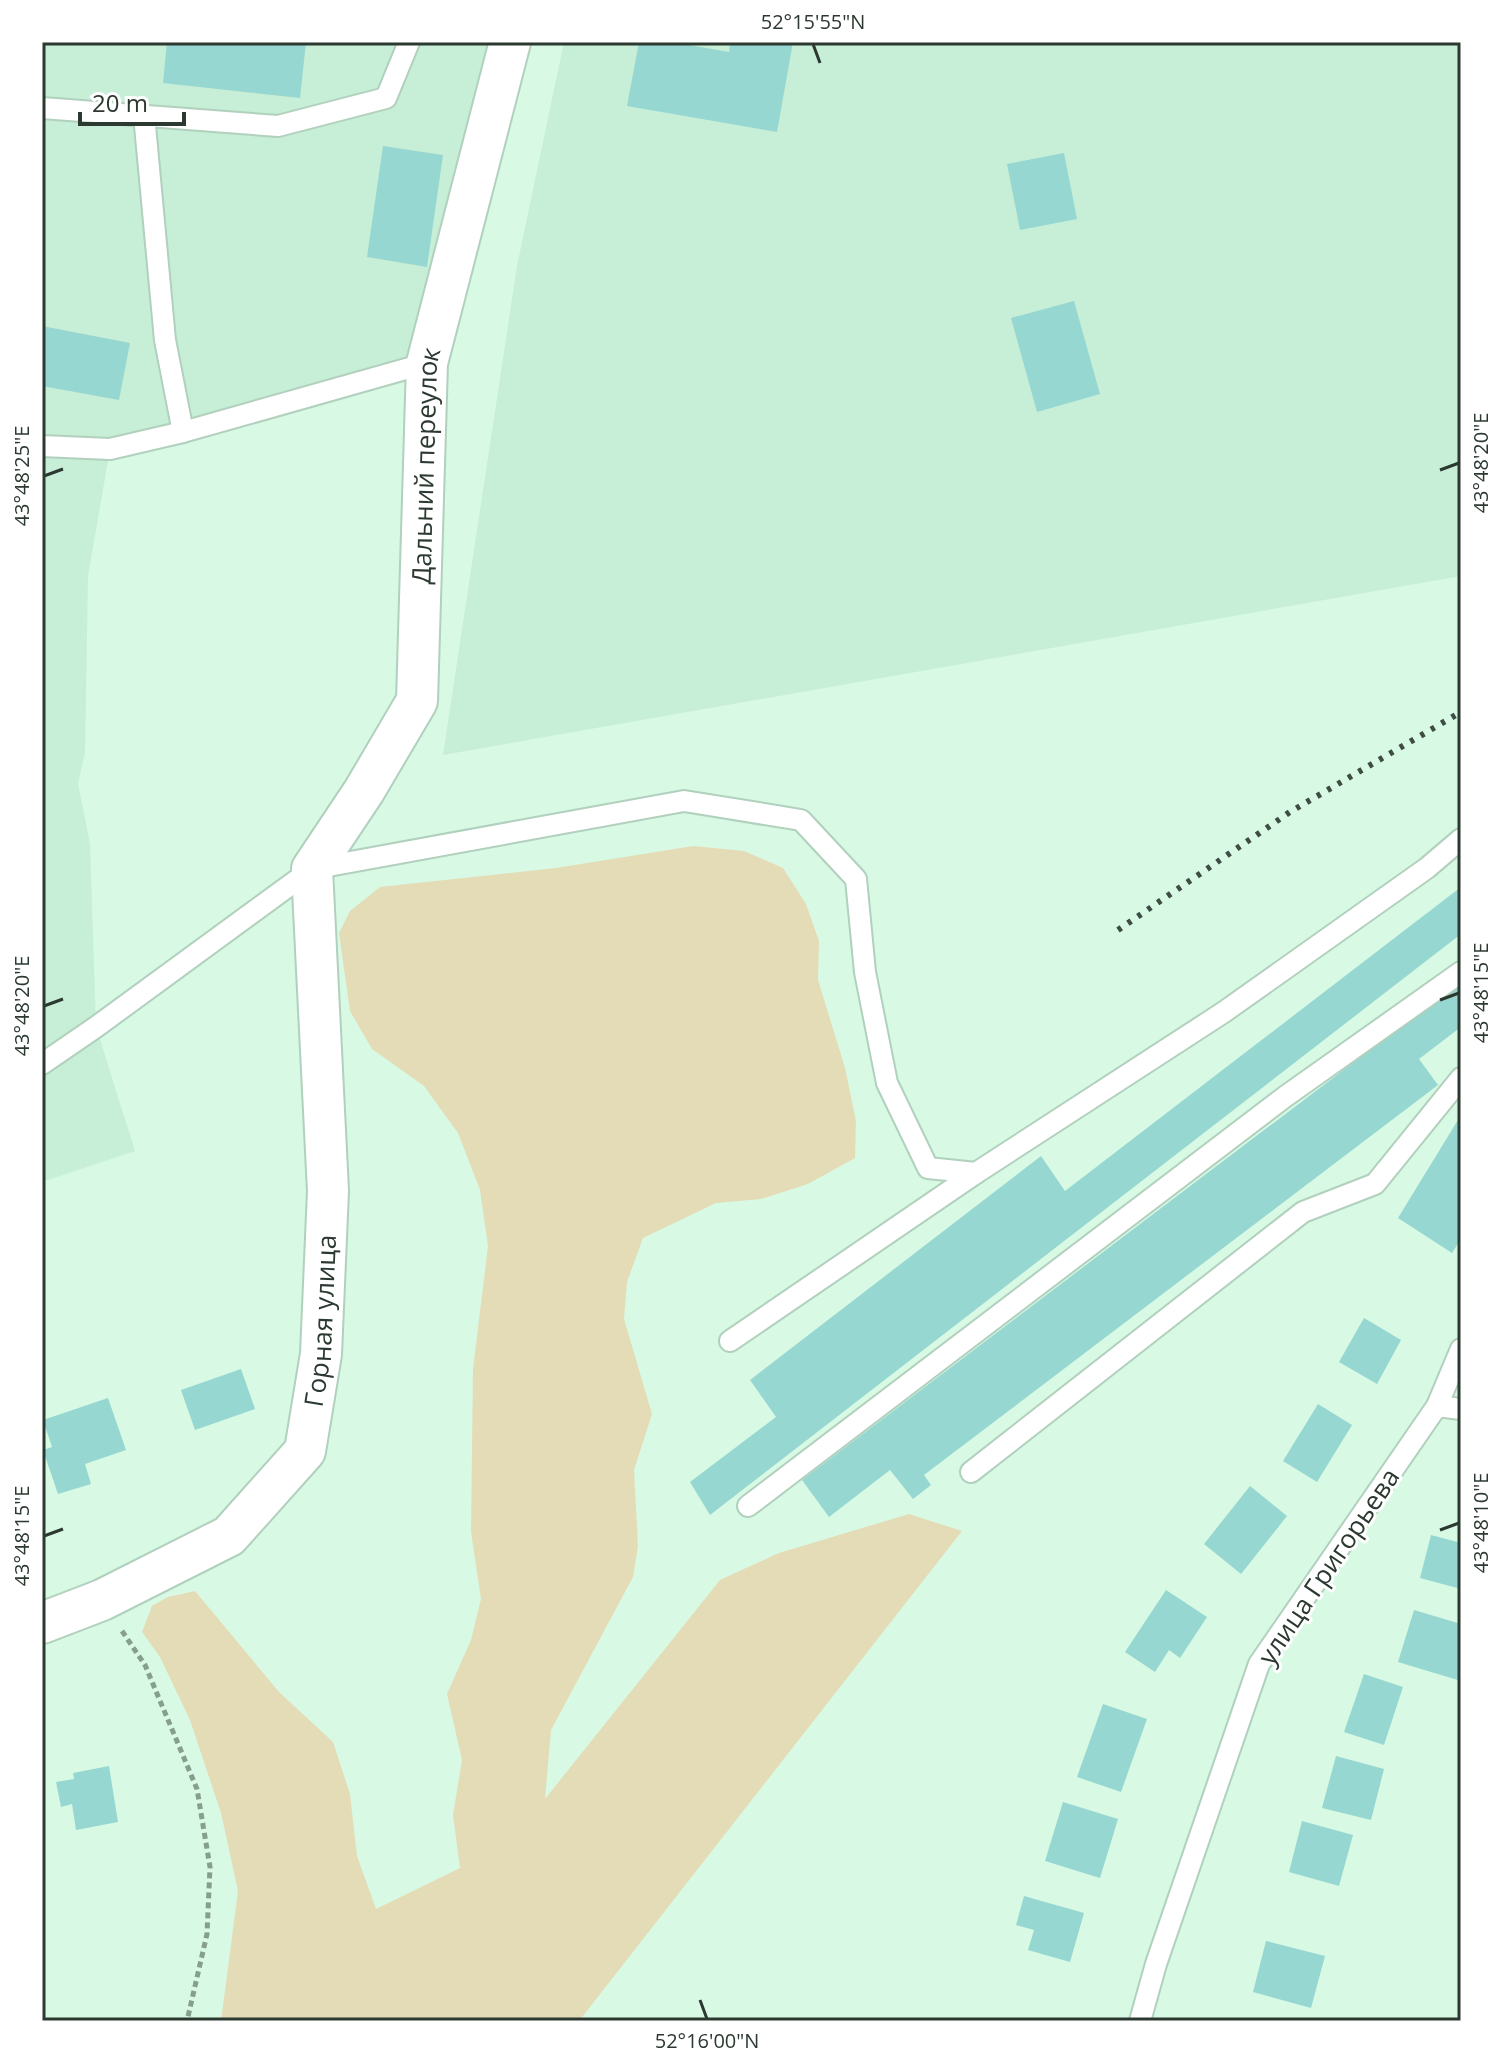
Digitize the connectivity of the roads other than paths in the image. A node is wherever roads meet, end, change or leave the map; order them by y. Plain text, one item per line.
1 (409, 42) edge
2 (510, 42) edge
3 (42, 108) edge
4 (144, 115) junction
5 (427, 363) junction
6 (183, 432) junction
7 (42, 446) edge
8 (1461, 839) edge
9 (312, 869) junction
10 (1461, 972) edge
11 (42, 1064) edge
12 (1461, 1078) edge
13 (976, 1173) junction
14 (730, 1341) dead end
15 (1461, 1349) edge
16 (1437, 1406) junction
17 (1461, 1409) edge
18 (971, 1472) dead end
19 (748, 1506) dead end
20 (42, 1623) edge
21 (1140, 2021) edge

1 - 4 lane
2 - 5 street, Дальний переулок
3 - 4 lane
4 - 6 lane
5 - 6 lane
5 - 9 street, Дальний переулок
6 - 7 lane
8 - 13 lane
9 - 11 lane
9 - 13 lane
9 - 20 street, Горная улица
10 - 19 lane
12 - 18 lane
13 - 14 lane
15 - 16 lane, улица Григорьева
16 - 17 lane
16 - 21 lane, улица Григорьева

